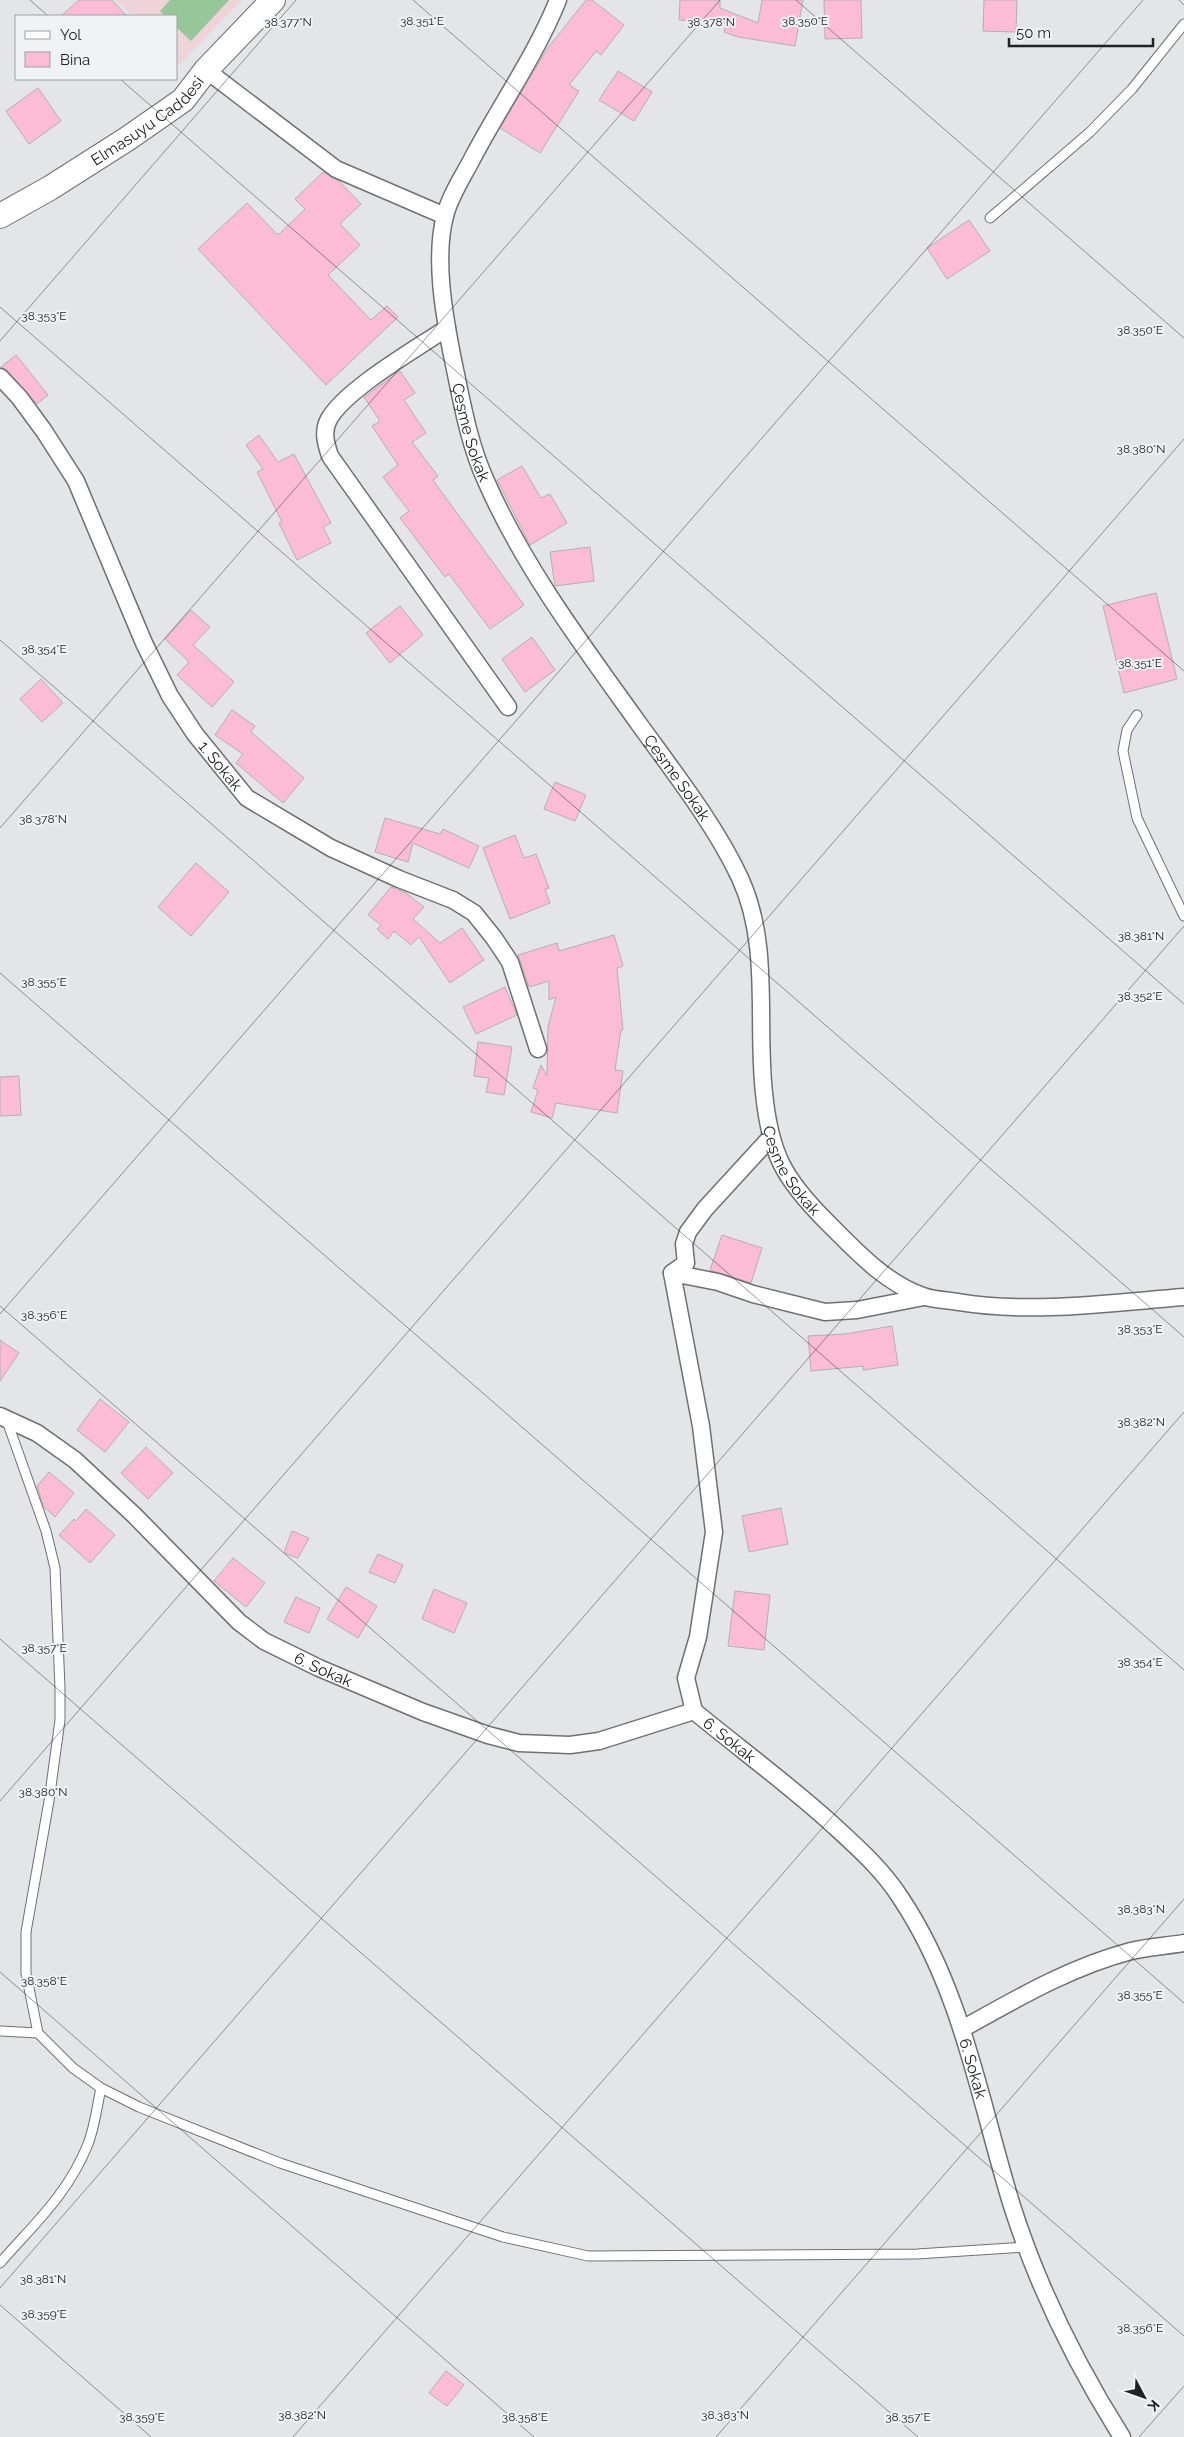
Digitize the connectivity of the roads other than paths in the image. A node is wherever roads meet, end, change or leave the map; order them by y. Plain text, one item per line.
1 (273, 0) edge
2 (558, 0) edge
3 (1184, 24) edge
4 (206, 70) junction
5 (0, 216) edge
6 (445, 216) junction
7 (990, 218) dead end
8 (447, 328) junction
9 (0, 377) edge
10 (508, 707) dead end
11 (1137, 715) dead end
12 (1184, 916) edge
13 (538, 1049) dead end
14 (771, 1137) junction
15 (672, 1273) junction
16 (924, 1297) junction
17 (1184, 1297) edge
18 (4, 1418) edge
19 (694, 1711) junction
20 (1184, 1943) edge
21 (962, 2029) junction
22 (0, 2031) edge
23 (38, 2033) junction
24 (101, 2088) junction
25 (1026, 2247) junction
26 (0, 2262) edge
27 (1122, 2437) edge

1 - 4 street, Elmasuyu Caddesi
2 - 6 street, Çeşme Sokak
3 - 7 lane
4 - 5 street, Elmasuyu Caddesi
4 - 6 street
6 - 8 street, Çeşme Sokak
8 - 10 street
8 - 14 street, Çeşme Sokak
9 - 13 street, 1. Sokak
11 - 12 lane
14 - 15 street
14 - 16 street, Çeşme Sokak
15 - 16 street
15 - 19 street
16 - 17 street, Çeşme Sokak
18 - 19 street, 6. Sokak
18 - 23 lane
19 - 21 street, 6. Sokak
20 - 21 street
21 - 25 street, 6. Sokak
22 - 23 lane
23 - 24 lane
24 - 25 lane
24 - 26 lane
25 - 27 street, 6. Sokak

